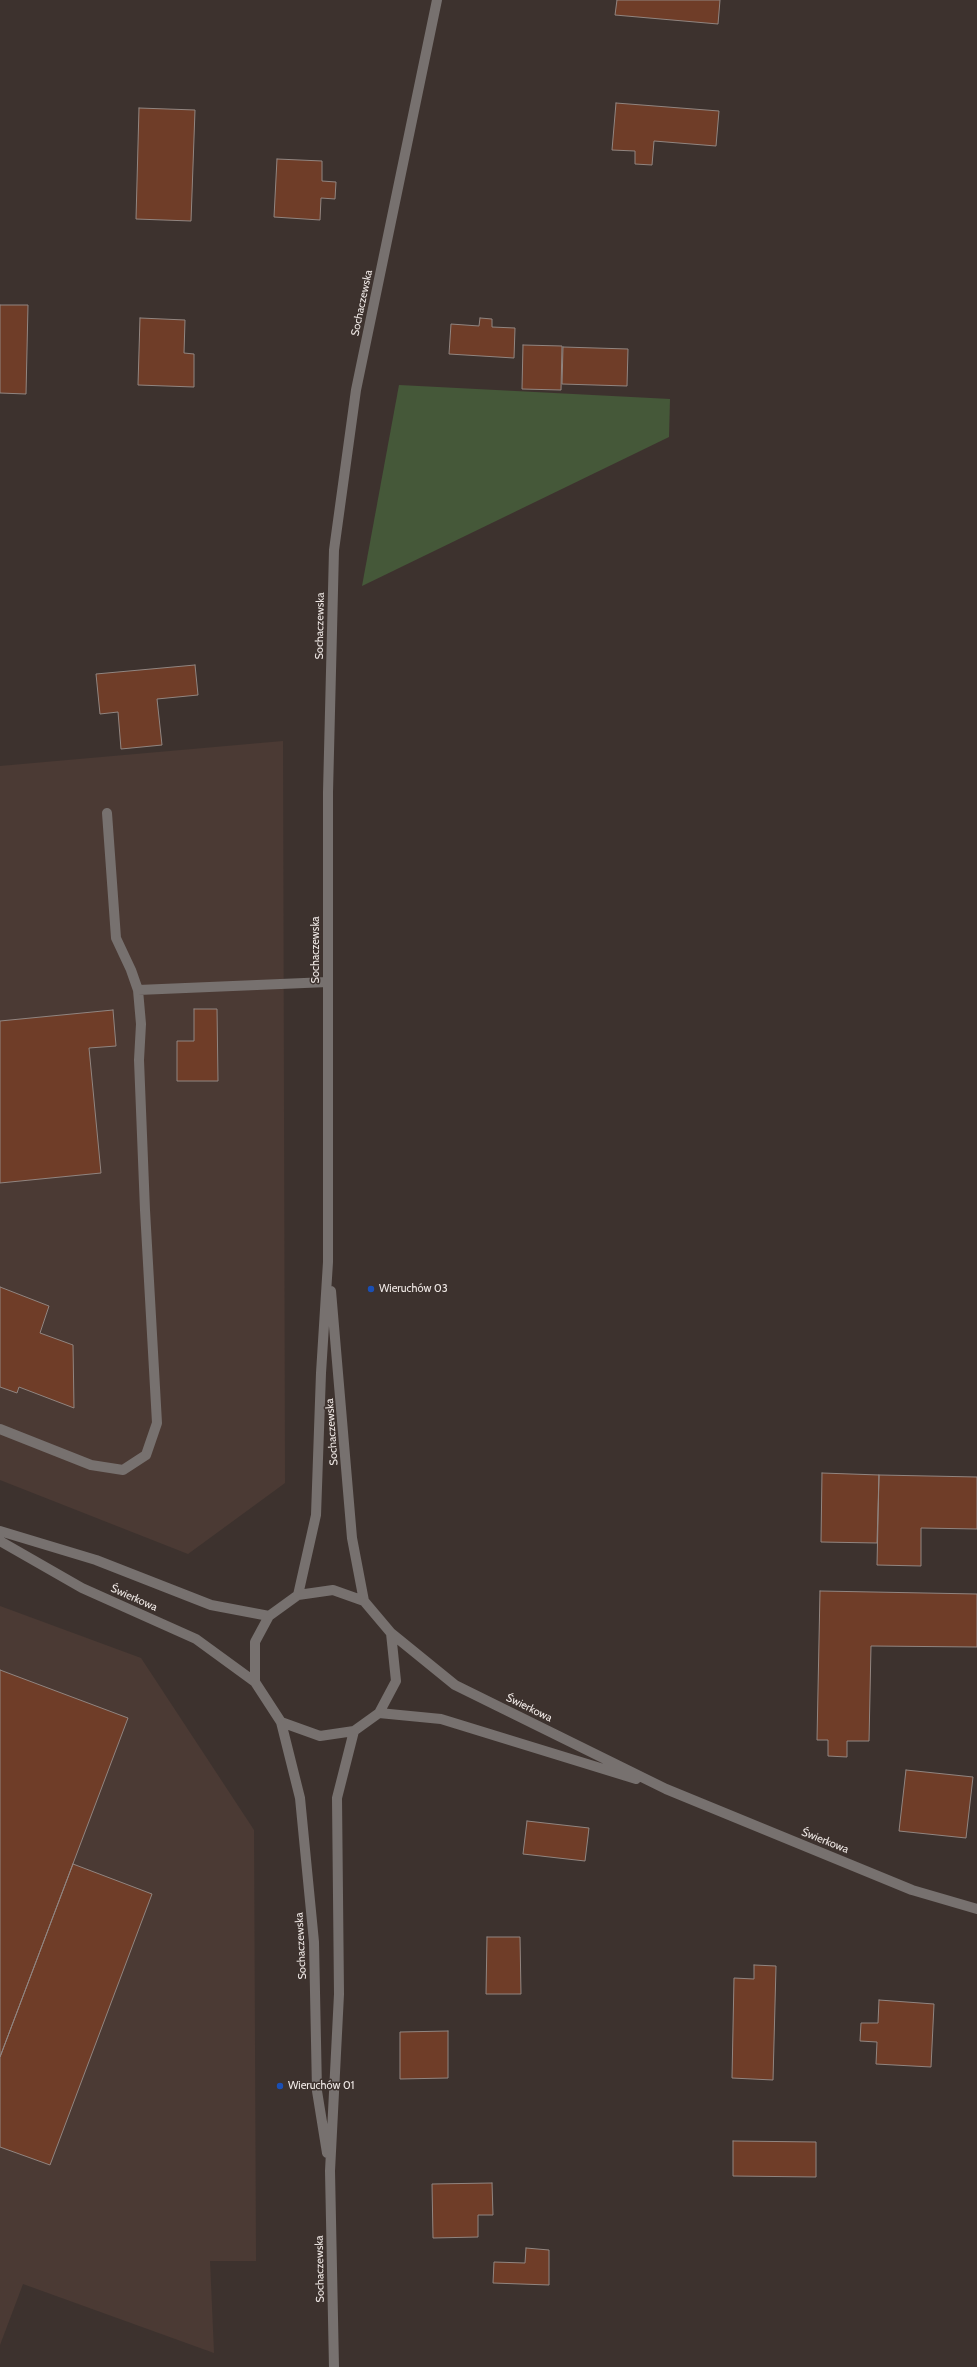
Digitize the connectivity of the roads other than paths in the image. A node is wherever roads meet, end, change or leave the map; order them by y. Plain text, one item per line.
1 (437, 0) edge
2 (106, 813) dead end
3 (328, 982) junction
4 (138, 990) junction
5 (328, 1262) junction
6 (0, 1429) edge
7 (0, 1531) edge
8 (0, 1540) edge
9 (298, 1595) junction
10 (364, 1601) junction
11 (269, 1616) junction
12 (391, 1633) junction
13 (256, 1682) junction
14 (379, 1713) junction
15 (281, 1722) junction
16 (354, 1731) junction
17 (666, 1789) junction
18 (977, 1910) edge
19 (330, 2170) junction
20 (334, 2367) edge

1 - 3 street, Sochaczewska
2 - 4 street
3 - 4 street
3 - 5 street, Sochaczewska
4 - 6 street
5 - 9 street, Sochaczewska
5 - 10 street, Sochaczewska
7 - 11 street, Świerkowa
8 - 13 street, Świerkowa
9 - 10 street
9 - 11 street
10 - 12 street, Świerkowa
11 - 13 street
12 - 14 street
12 - 17 street, Świerkowa
13 - 15 street, Sochaczewska
14 - 16 street
14 - 17 street, Świerkowa
15 - 16 street
15 - 19 street, Sochaczewska
16 - 19 street, Sochaczewska
17 - 18 street, Świerkowa
19 - 20 street, Sochaczewska

